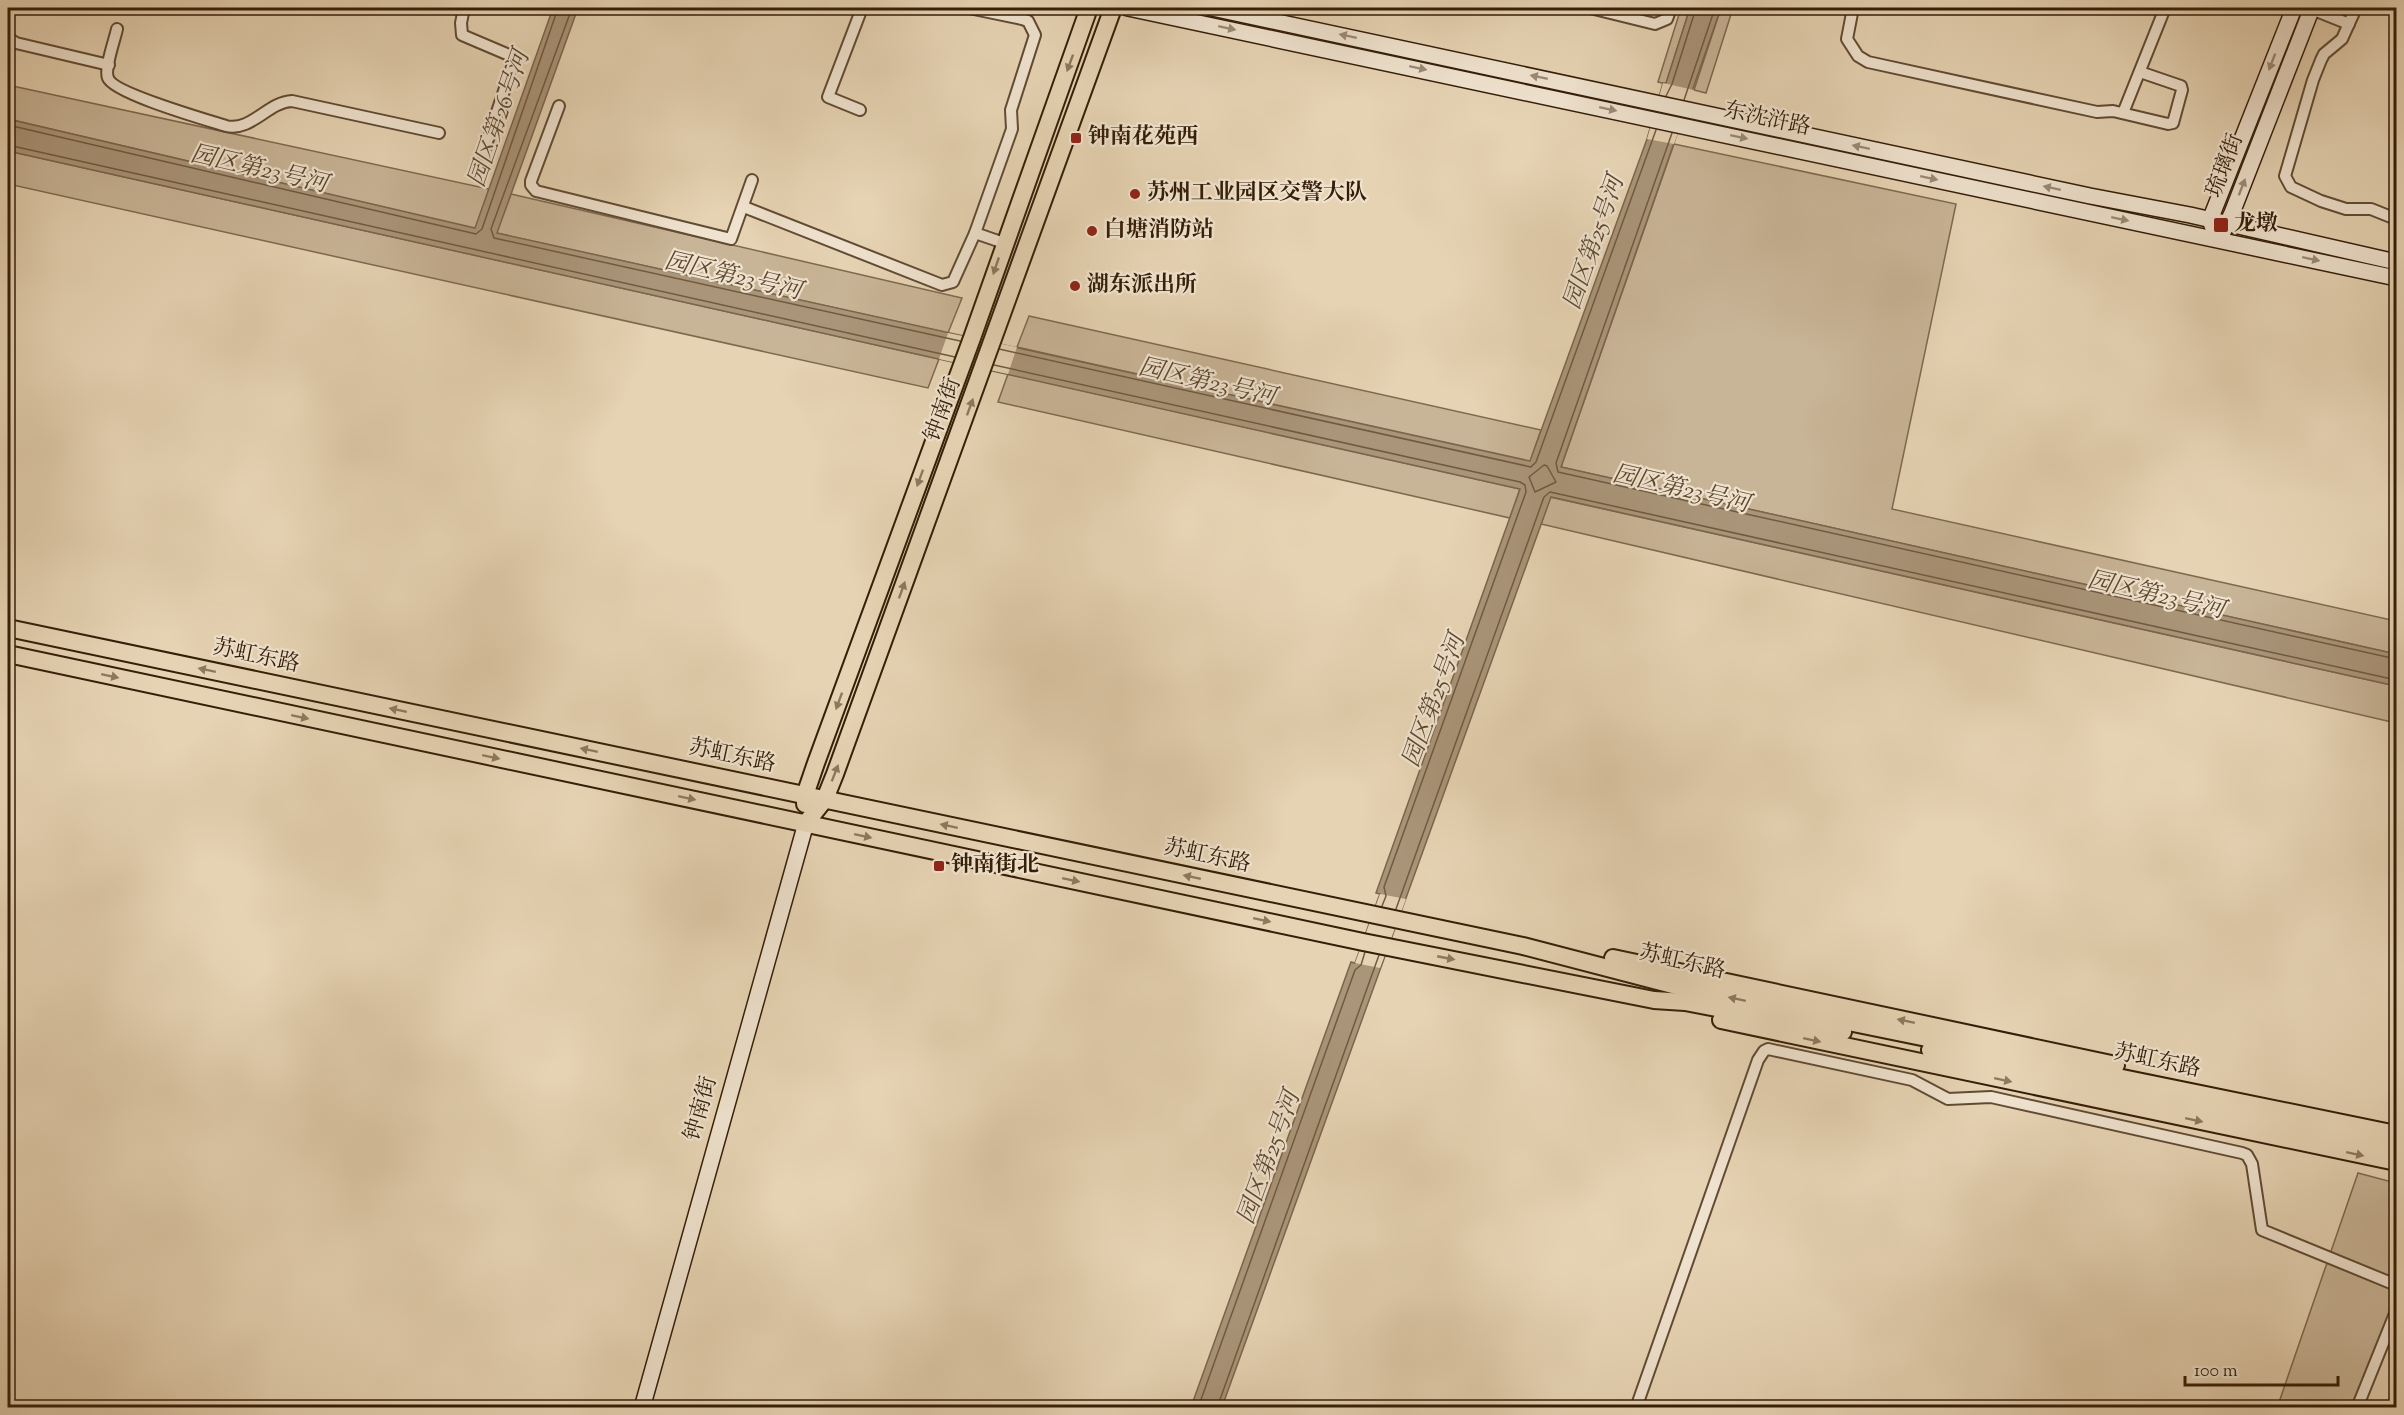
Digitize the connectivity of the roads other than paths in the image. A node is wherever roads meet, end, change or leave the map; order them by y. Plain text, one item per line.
1 (464, 8) edge
2 (862, 8) edge
3 (969, 8) edge
4 (1089, 8) edge
5 (1113, 8) edge
6 (1128, 8) edge
7 (1212, 8) edge
8 (1570, 8) edge
9 (1671, 8) edge
10 (1854, 8) edge
11 (2165, 8) edge
12 (2294, 8) edge
13 (2311, 8) edge
14 (2356, 8) edge
15 (2349, 24) junction
16 (117, 29) dead end
17 (8, 38) edge
18 (108, 64) junction
19 (2140, 72) junction
20 (559, 106) dead end
21 (860, 110) dead end
22 (2123, 113) junction
23 (439, 132) dead end
24 (483, 154) dead end
25 (752, 180) dead end
26 (744, 207) junction
27 (2397, 219) edge
28 (2210, 220) junction
29 (2228, 224) junction
30 (975, 233) junction
31 (2218, 240) junction
32 (1005, 243) junction
33 (2397, 262) edge
34 (2397, 278) edge
35 (8, 628) edge
36 (8, 654) edge
37 (805, 795) junction
38 (825, 799) junction
39 (806, 823) junction
40 (1523, 946) junction
41 (1654, 1000) junction
42 (2124, 1085) junction
43 (2397, 1124) edge
44 (2397, 1134) edge
45 (2397, 1147) edge
46 (2397, 1162) edge
47 (2397, 1284) edge
48 (2397, 1311) edge
49 (642, 1407) edge
50 (1636, 1407) edge
51 (2357, 1407) edge

1 - 24 street
2 - 21 street
3 - 30 street
4 -> 32 main road, 钟南街
38 -> 5 main road, 钟南街
6 -> 31 main road, 东沈浒路
28 -> 7 main road, 东沈浒路
8 - 9 street
10 - 22 street
11 - 19 street
12 -> 28 main road, 琉璃街
13 - 15 street
29 -> 13 main road, 琉璃街
14 - 15 street
15 - 27 street
16 - 18 street
17 - 18 street
18 - 23 street
19 - 22 street
19 - 22 street
20 - 26 street
25 - 26 street
26 - 30 street
28 - 29 main road, 东沈浒路
28 - 31 main road, 琉璃街
29 - 31 main road, 琉璃街
29 - 33 main road, 东沈浒路
30 - 32 street
31 -> 34 main road, 东沈浒路
32 -> 37 main road, 钟南街
37 -> 35 main road, 苏虹东路
36 -> 39 main road, 苏虹东路
37 - 38 main road, 苏虹东路
37 - 39 main road, 钟南街
38 - 39 main road, 钟南街
40 -> 38 main road, 苏虹东路
39 -> 41 main road, 苏虹东路
39 - 49 main road, 钟南街
42 -> 40 main road, 苏虹东路
43 -> 40 main road
41 - 42 main road, 苏虹东路
41 -> 46 main road
42 - 44 main road, 苏虹东路
42 - 45 main road, 苏虹东路
47 - 50 street
48 - 51 street

